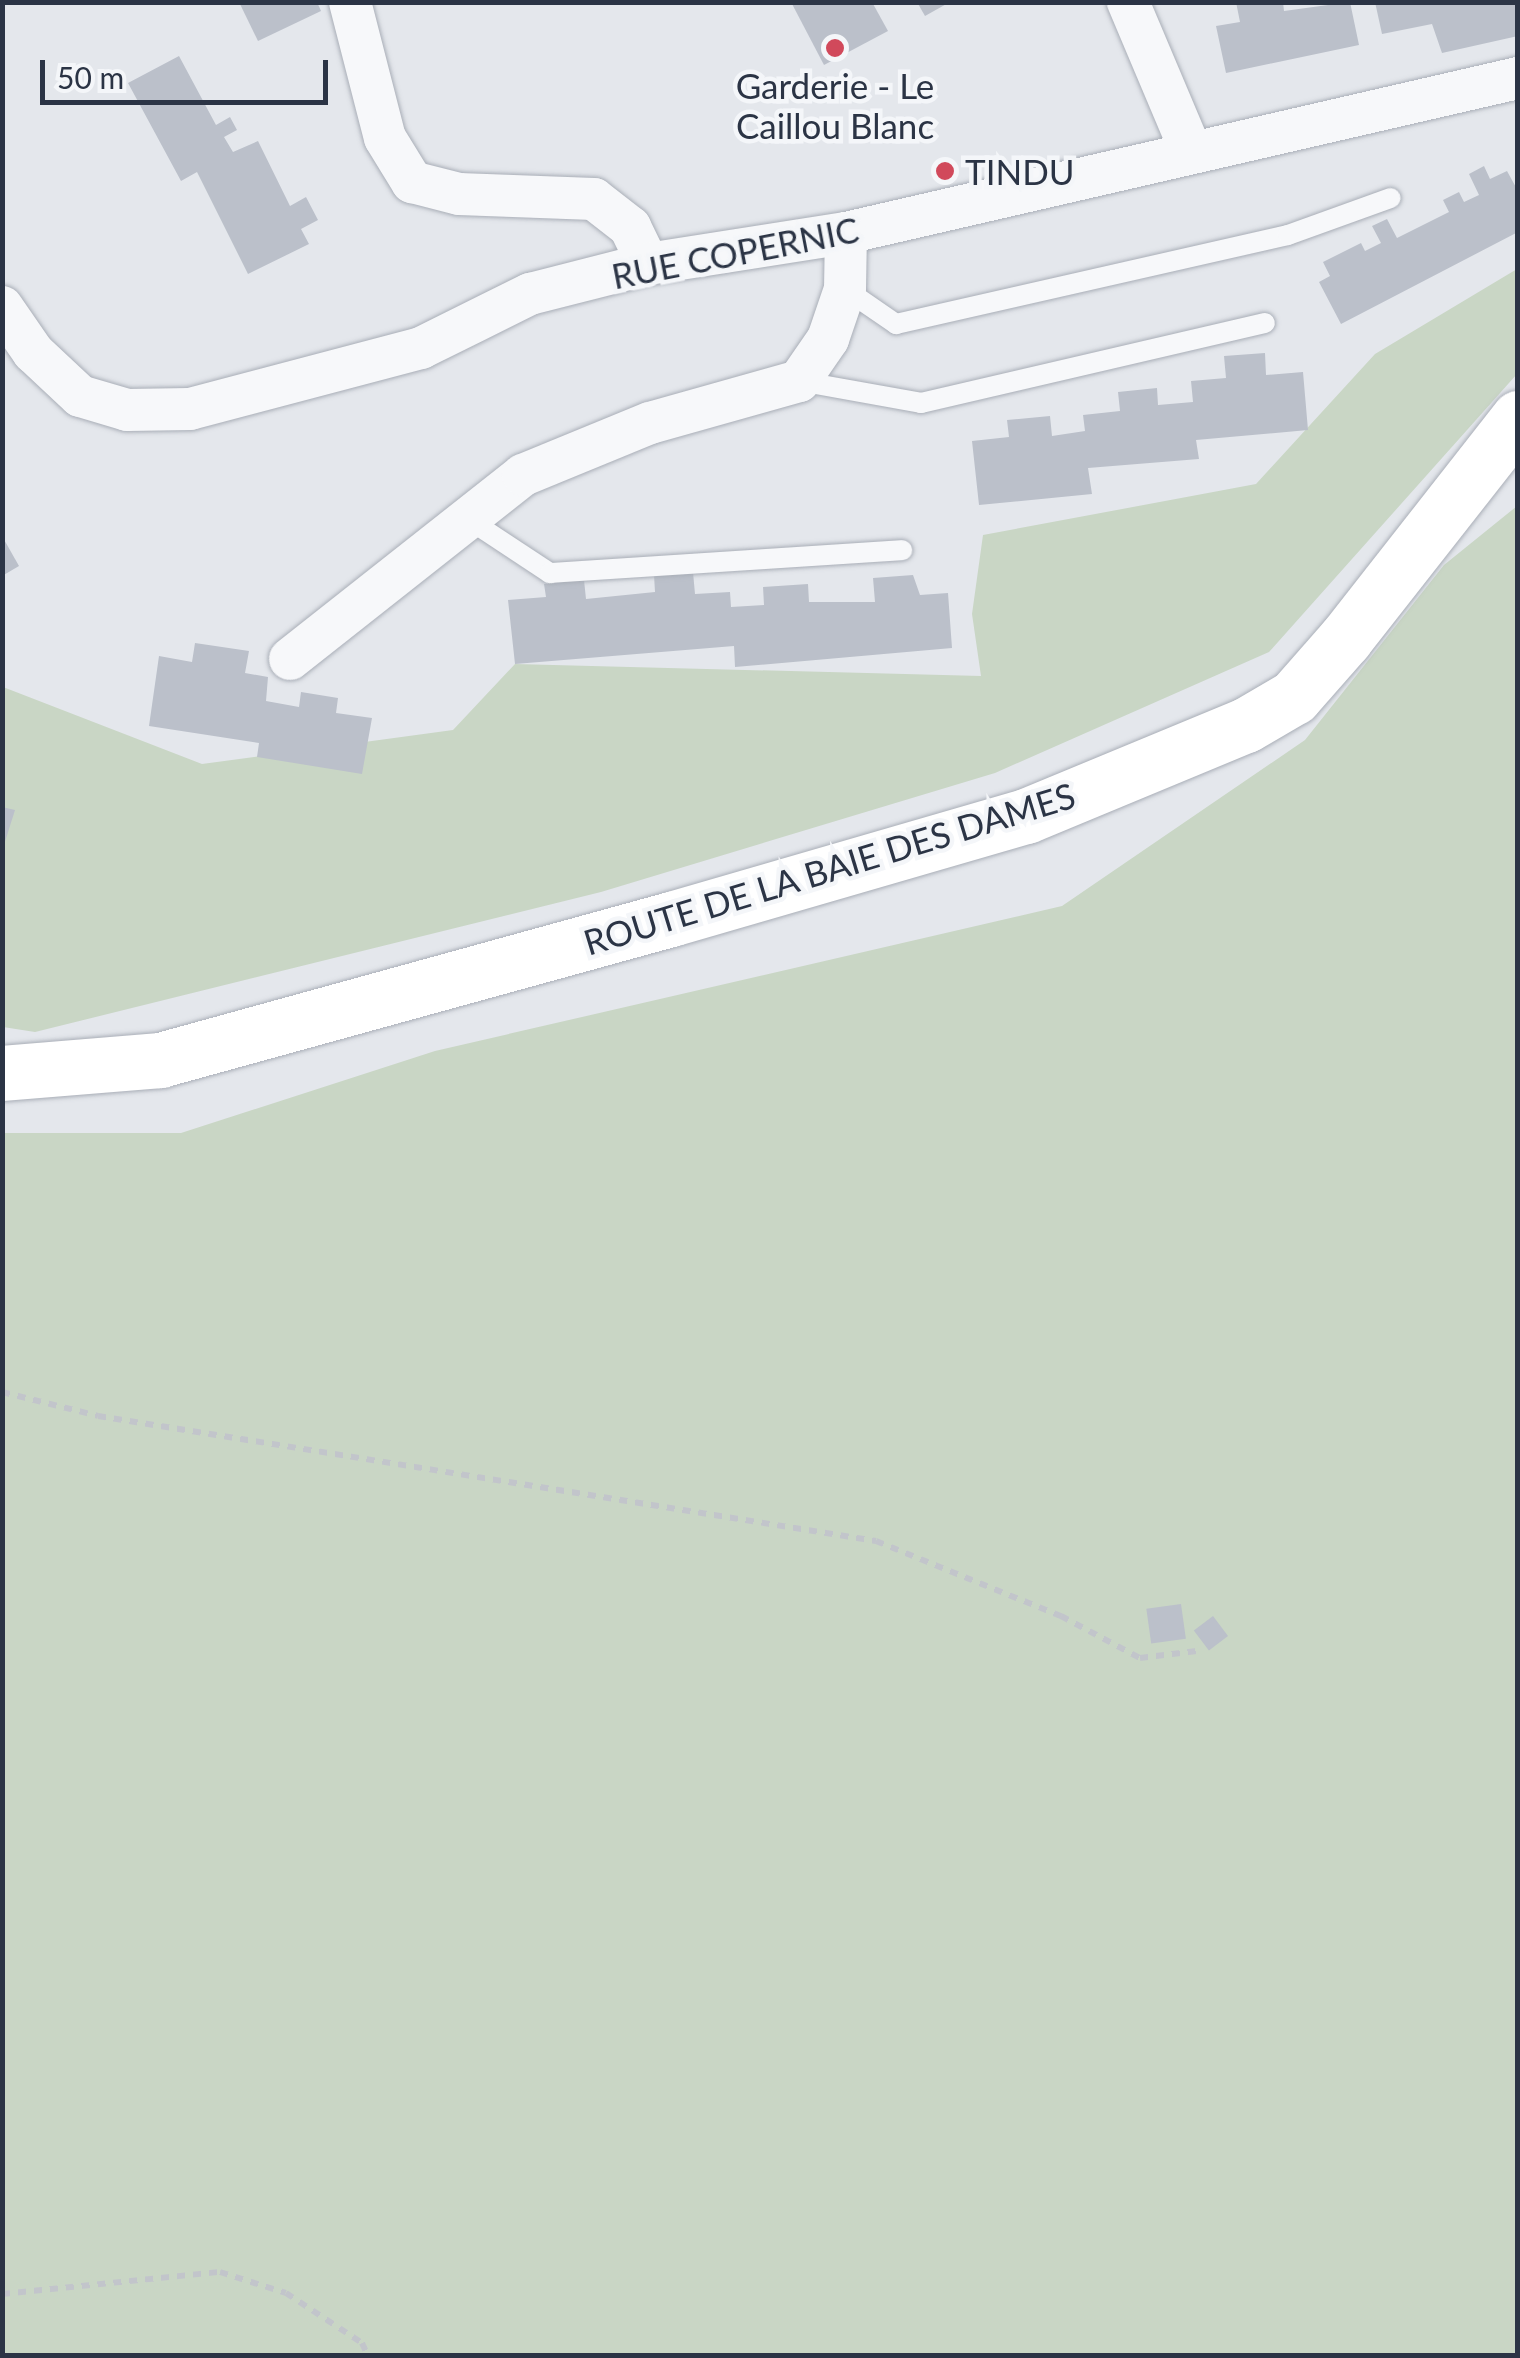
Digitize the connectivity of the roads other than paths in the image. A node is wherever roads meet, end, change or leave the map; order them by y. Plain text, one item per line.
1 (350, 2) edge
2 (1128, 2) edge
3 (1518, 78) edge
4 (1190, 149) junction
5 (1391, 198) dead end
6 (846, 232) junction
7 (648, 264) junction
8 (845, 290) junction
9 (2, 307) edge
10 (1265, 323) dead end
11 (799, 380) junction
12 (1518, 418) edge
13 (471, 521) junction
14 (902, 550) dead end
15 (290, 659) dead end
16 (2, 1073) edge

1 - 7 street
2 - 4 street
3 - 4 street, RUE COPERNIC
4 - 6 street, RUE COPERNIC
5 - 8 lane
6 - 7 street, RUE COPERNIC
6 - 8 street
7 - 9 street, RUE COPERNIC
8 - 11 street
10 - 11 lane
11 - 13 street
12 - 16 main road, ROUTE DE LA BAIE DES DAMES
13 - 14 lane
13 - 15 street

